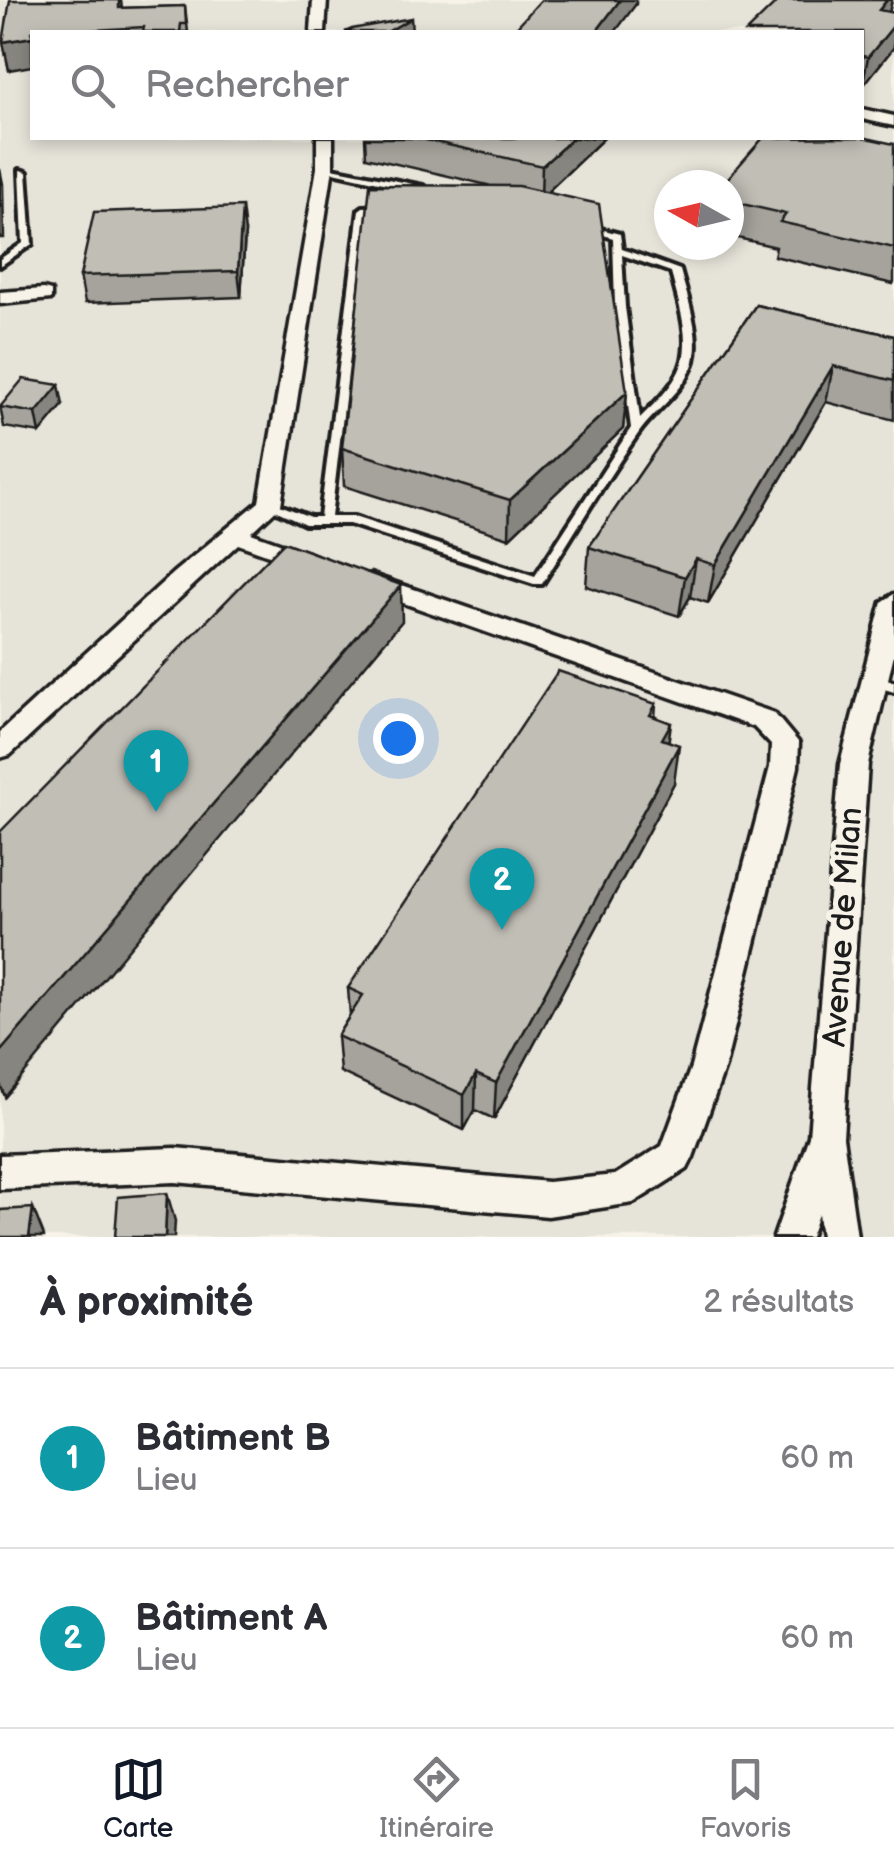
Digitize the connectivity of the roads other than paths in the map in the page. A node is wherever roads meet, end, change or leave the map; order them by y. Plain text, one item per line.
1 (320, 0) edge
2 (318, 30) edge
3 (864, 121) edge
4 (894, 127) edge
5 (312, 140) edge
6 (326, 140) edge
7 (339, 140) edge
8 (325, 168) junction
9 (23, 172) dead end
10 (428, 190) edge
11 (403, 208) edge
12 (578, 227) edge
13 (619, 251) junction
14 (0, 263) edge
15 (44, 295) dead end
16 (0, 298) edge
17 (636, 428) junction
18 (270, 505) junction
19 (325, 520) junction
20 (237, 536) junction
21 (894, 602) edge
22 (884, 684) edge
23 (0, 748) edge
24 (826, 1136) junction
25 (0, 1172) edge
26 (792, 1237) edge
27 (840, 1237) edge

1 - 2 street
3 - 4 street
5 - 8 street
6 - 8 street
7 - 8 street
8 - 10 lane
8 - 18 street
9 - 14 lane
11 - 19 lane
12 - 13 lane
13 - 17 lane
13 - 17 lane
15 - 16 street
17 - 19 lane
18 - 19 lane
18 - 20 street
20 - 23 street
20 - 25 street
21 - 22 street, Avenue de Milan
22 - 24 street, Avenue de Milan
24 - 26 street, Avenue de Milan
24 - 27 street, Avenue de Milan

